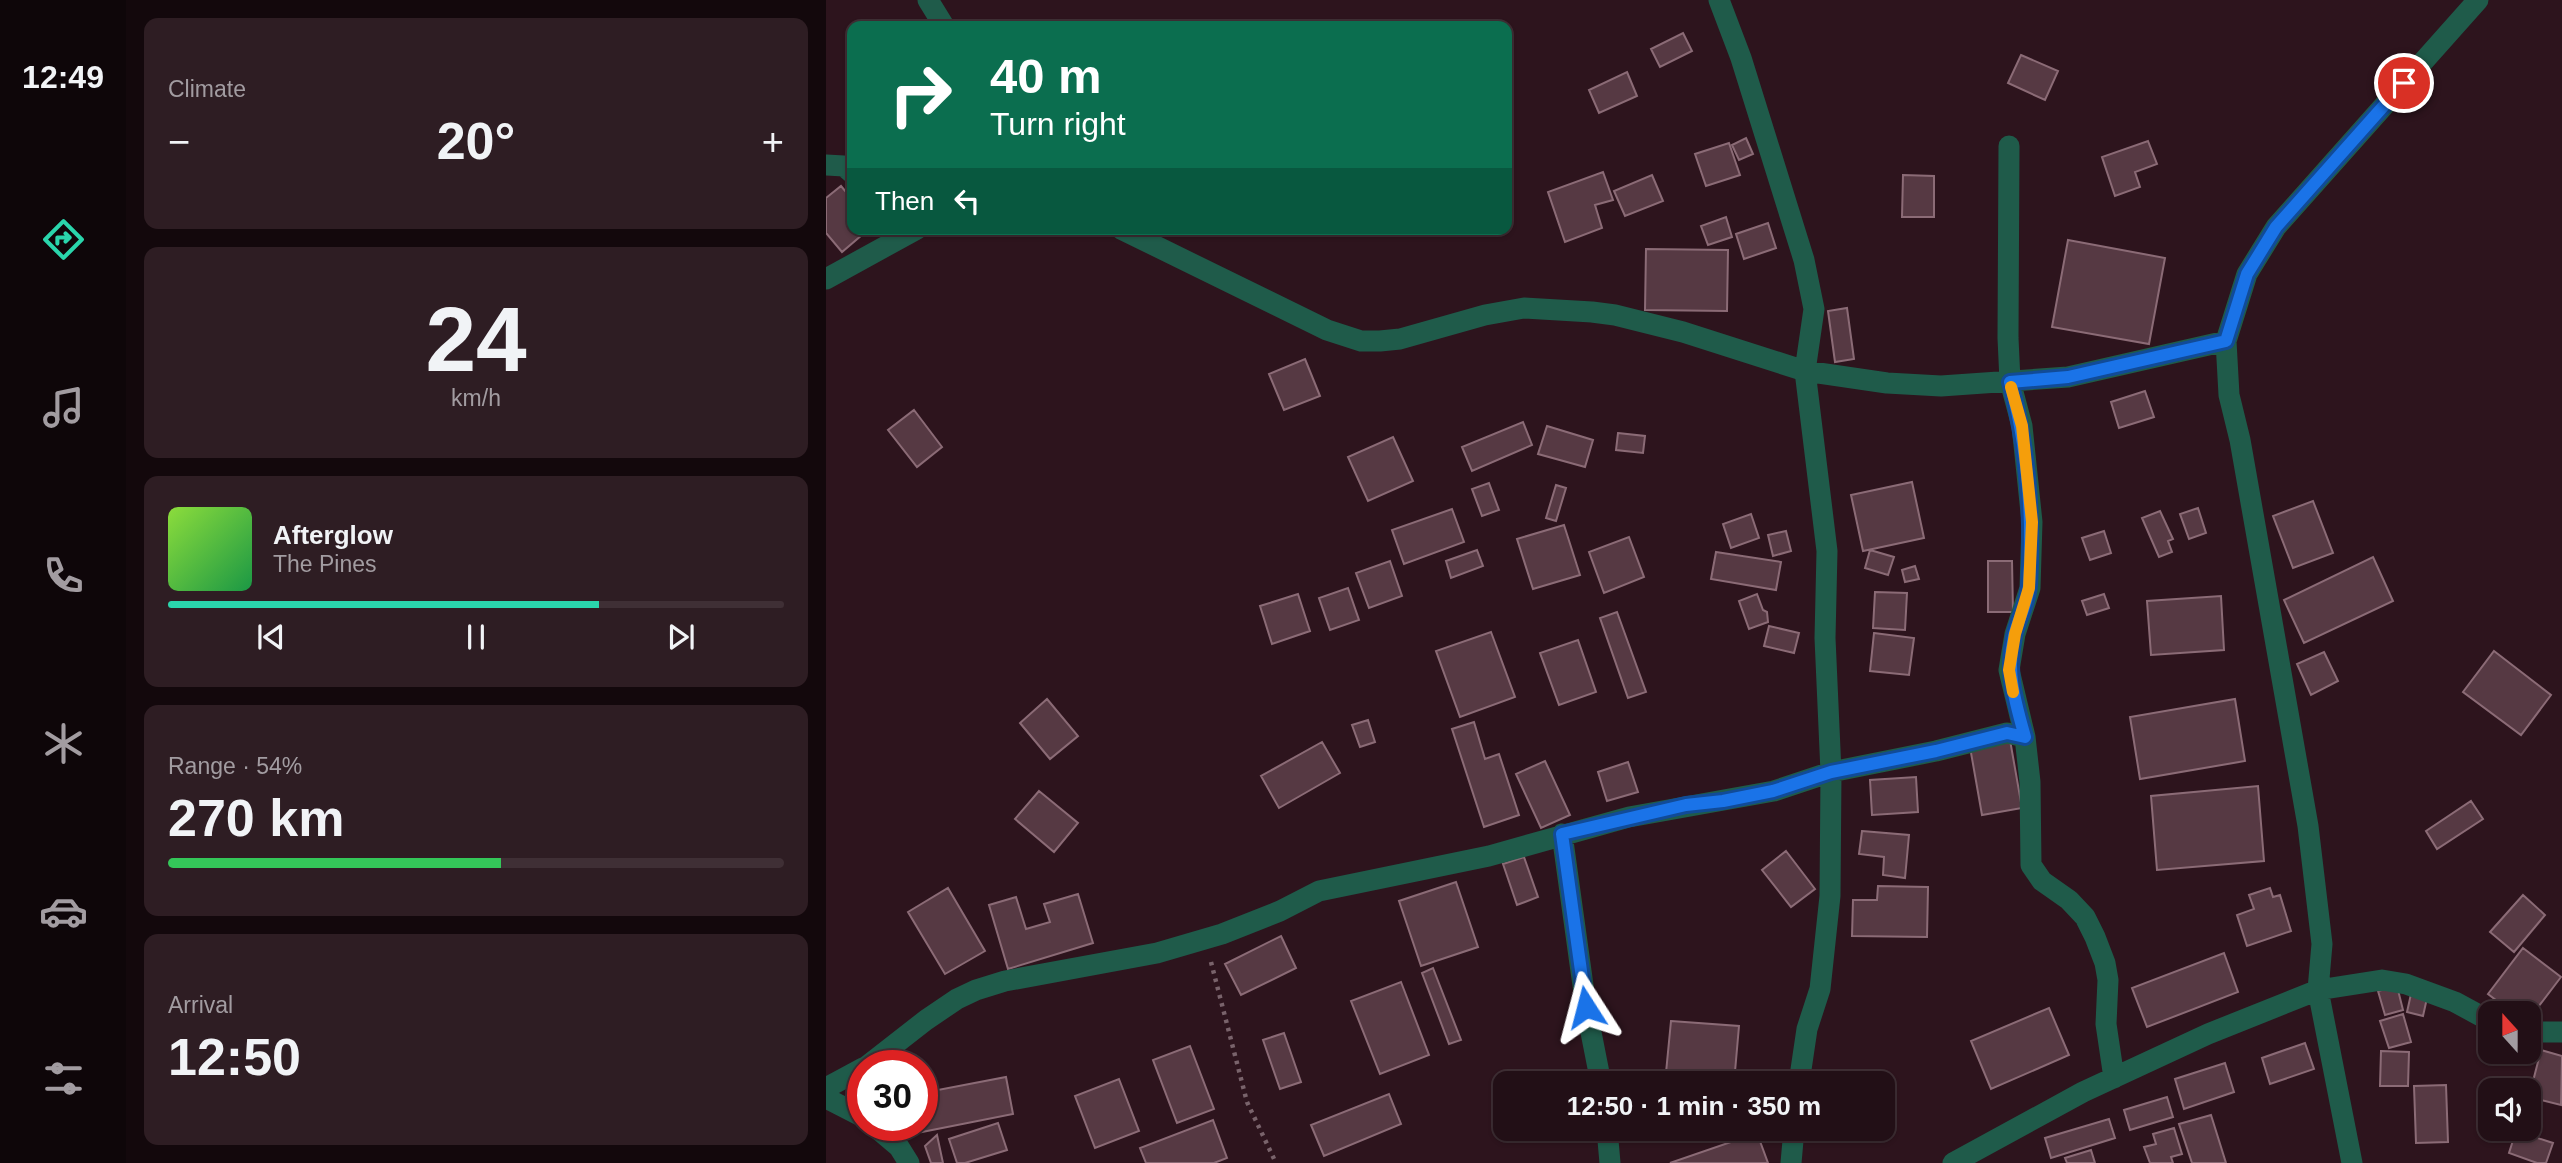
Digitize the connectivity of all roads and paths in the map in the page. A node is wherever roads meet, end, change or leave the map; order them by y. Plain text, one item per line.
1 (928, 0) edge
2 (1719, 0) edge
3 (2478, 0) edge
4 (941, 21) edge
5 (2009, 146) dead end
6 (826, 165) edge
7 (847, 169) edge
8 (906, 235) edge
9 (1133, 235) edge
10 (826, 279) edge
11 (2226, 341) junction
12 (1805, 371) junction
13 (2010, 382) junction
14 (2025, 737) junction
15 (1831, 772) junction
16 (1562, 834) junction
17 (1205, 939) junction
18 (2318, 990) junction
19 (2478, 1014) edge
20 (2541, 1032) edge
21 (2562, 1032) edge
22 (888, 1050) edge
23 (1599, 1071) edge
24 (1801, 1071) edge
25 (847, 1077) edge
26 (2114, 1078) junction
27 (826, 1088) edge
28 (826, 1098) edge
29 (847, 1109) edge
30 (892, 1141) edge
31 (1608, 1141) edge
32 (1793, 1141) edge
33 (1985, 1156) edge
34 (909, 1163) edge
35 (1276, 1163) edge
36 (1610, 1163) edge
37 (1791, 1163) edge
38 (1953, 1163) edge
39 (2352, 1163) edge

1 - 4 street
2 - 12 street
3 - 11 street
5 - 13 street
6 - 7 street
8 - 10 street
9 - 12 street
11 - 13 street
11 - 18 street
12 - 13 street
12 - 15 street
13 - 14 street
14 - 15 street
14 - 26 street
15 - 16 street
15 - 24 street
16 - 17 street
16 - 23 street
17 - 22 street
17 - 35 path
18 - 19 street
18 - 26 street
18 - 39 street
20 - 21 street
25 - 27 street
26 - 33 street
28 - 29 street
30 - 34 street
31 - 36 street
32 - 37 street
33 - 38 street

